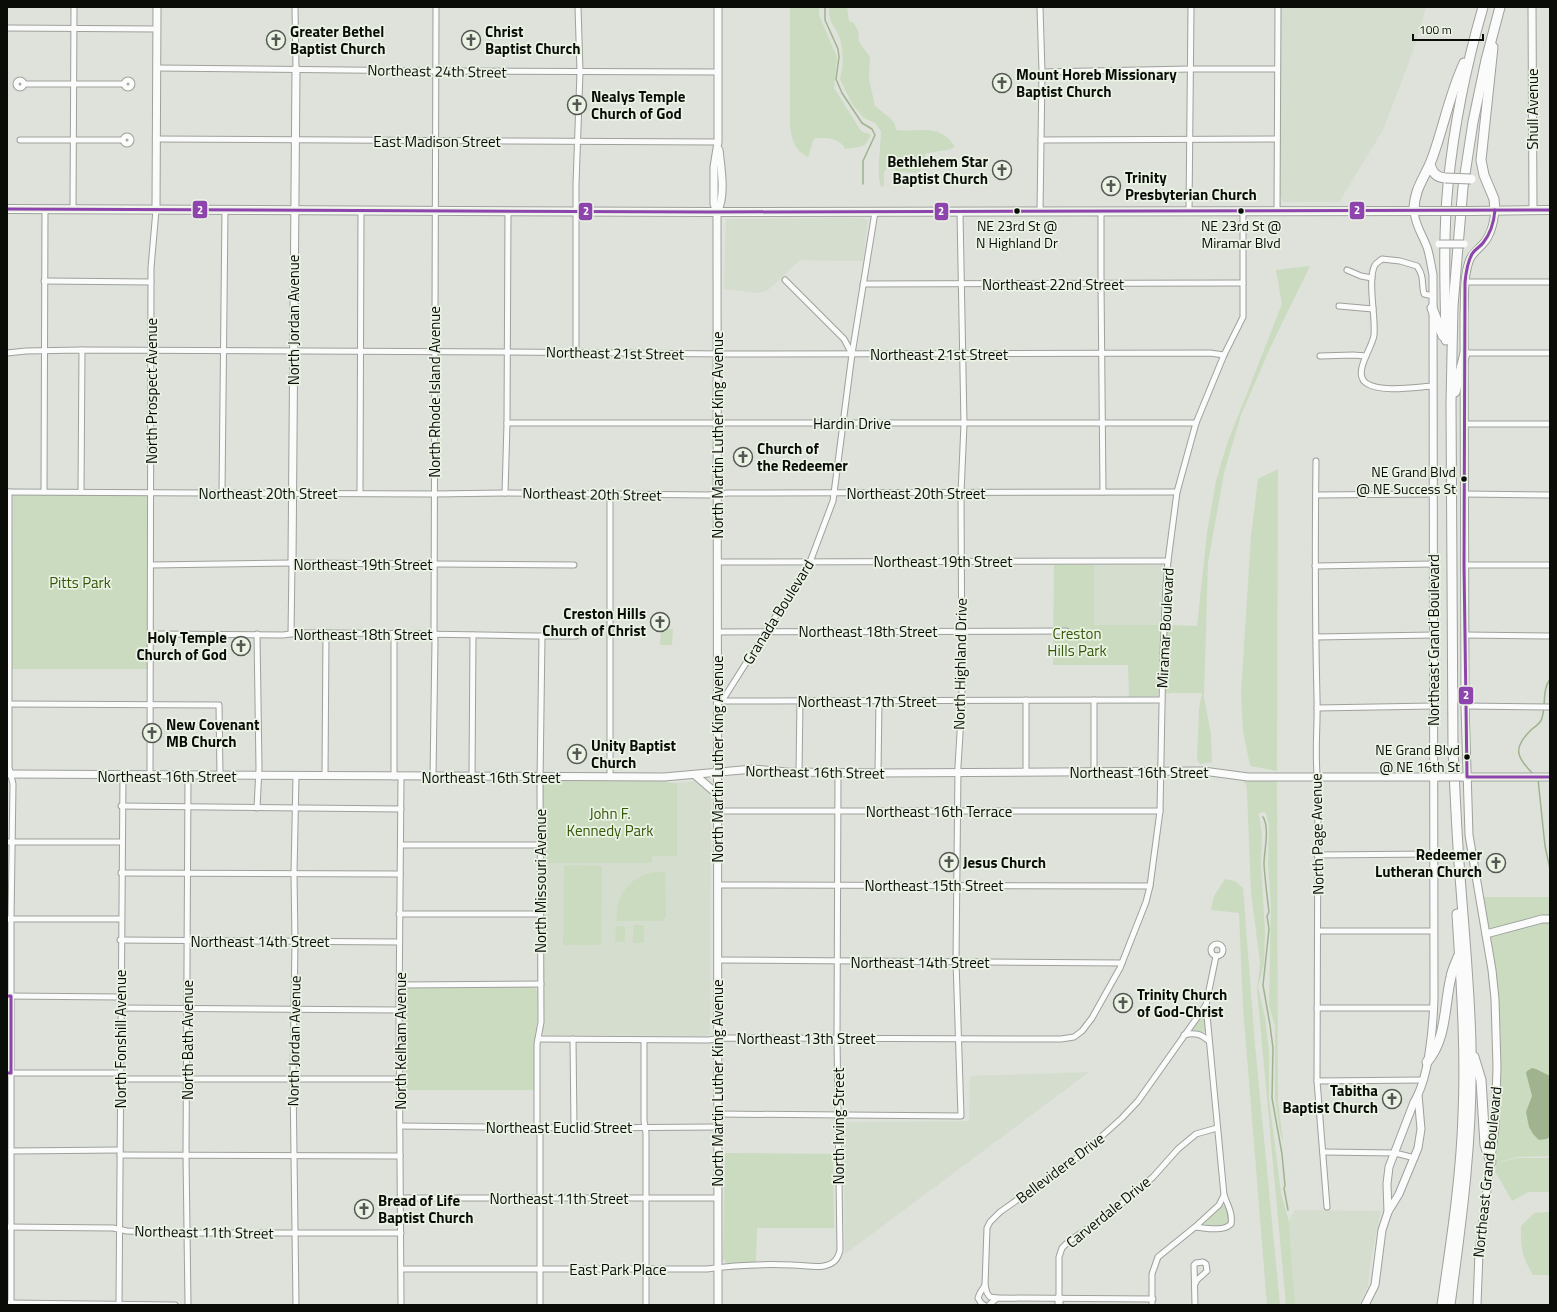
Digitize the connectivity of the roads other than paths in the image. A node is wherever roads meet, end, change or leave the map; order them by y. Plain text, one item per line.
1 (74, 7) edge
2 (157, 7) edge
3 (296, 7) edge
4 (436, 7) edge
5 (578, 7) edge
6 (718, 7) edge
7 (1040, 7) edge
8 (1191, 7) edge
9 (1278, 7) edge
10 (1483, 7) edge
11 (1500, 7) edge
12 (1532, 7) edge
13 (7, 28) edge
14 (74, 28) junction
15 (157, 28) junction
16 (1494, 28) junction
17 (1471, 49) junction
18 (157, 68) junction
19 (296, 69) junction
20 (1190, 69) junction
21 (1277, 69) junction
22 (436, 71) junction
23 (580, 72) junction
24 (718, 72) junction
25 (1042, 72) junction
26 (24, 84) dead end
27 (74, 84) junction
28 (124, 84) dead end
29 (1190, 138) junction
30 (157, 139) junction
31 (1277, 139) junction
32 (20, 140) dead end
33 (73, 140) junction
34 (123, 140) dead end
35 (294, 140) junction
36 (1041, 140) junction
37 (436, 141) junction
38 (578, 142) junction
39 (718, 142) junction
40 (1430, 165) junction
41 (1482, 169) junction
42 (7, 208) edge
43 (45, 209) junction
44 (73, 209) junction
45 (156, 210) junction
46 (225, 210) junction
47 (294, 210) junction
48 (361, 210) junction
49 (1414, 210) junction
50 (1495, 210) junction
51 (1533, 210) junction
52 (1550, 210) edge
53 (435, 211) junction
54 (508, 211) junction
55 (1101, 211) junction
56 (1189, 211) junction
57 (1243, 211) junction
58 (1278, 211) junction
59 (576, 212) junction
60 (717, 212) junction
61 (875, 212) junction
62 (960, 212) junction
63 (1040, 212) junction
64 (1426, 245) junction
65 (1476, 249) junction
66 (1347, 270) dead end
67 (1372, 278) junction
68 (785, 280) dead end
69 (44, 281) junction
70 (151, 282) junction
71 (1465, 282) junction
72 (1549, 282) dead end
73 (1101, 283) junction
74 (1243, 283) junction
75 (863, 284) junction
76 (960, 284) junction
77 (1433, 296) junction
78 (1339, 306) dead end
79 (1432, 308) junction
80 (1373, 309) junction
81 (1446, 345) junction
82 (44, 350) junction
83 (82, 350) junction
84 (151, 351) junction
85 (224, 351) junction
86 (292, 351) junction
87 (361, 351) junction
88 (435, 352) junction
89 (506, 352) junction
90 (576, 352) junction
91 (7, 353) edge
92 (1465, 353) junction
93 (1550, 353) edge
94 (717, 354) junction
95 (852, 354) junction
96 (962, 354) junction
97 (1102, 354) junction
98 (1224, 355) junction
99 (1320, 356) dead end
100 (1366, 356) junction
101 (1433, 386) junction
102 (1452, 403) junction
103 (507, 422) junction
104 (843, 423) junction
105 (1196, 423) junction
106 (717, 424) junction
107 (964, 424) junction
108 (1101, 424) junction
109 (1465, 424) junction
110 (1550, 424) edge
111 (1316, 461) dead end
112 (8, 492) edge
113 (44, 492) junction
114 (81, 492) junction
115 (150, 492) junction
116 (835, 492) junction
117 (1103, 492) junction
118 (1177, 492) junction
119 (222, 493) junction
120 (292, 493) junction
121 (360, 493) junction
122 (505, 493) junction
123 (961, 493) junction
124 (434, 494) junction
125 (610, 494) junction
126 (717, 494) junction
127 (1433, 494) junction
128 (1464, 494) junction
129 (1316, 495) junction
130 (1550, 495) edge
131 (8, 534) edge
132 (962, 561) junction
133 (1168, 561) junction
134 (717, 562) junction
135 (810, 562) junction
136 (292, 563) junction
137 (434, 564) junction
138 (1433, 564) junction
139 (151, 565) junction
140 (574, 565) dead end
141 (1464, 565) junction
142 (1550, 565) edge
143 (1315, 566) junction
144 (8, 612) edge
145 (962, 630) junction
146 (767, 631) junction
147 (1066, 631) dead end
148 (717, 632) junction
149 (326, 633) junction
150 (394, 633) junction
151 (150, 634) junction
152 (257, 634) junction
153 (291, 634) junction
154 (434, 634) junction
155 (1433, 635) junction
156 (473, 636) junction
157 (542, 636) junction
158 (576, 636) dead end
159 (1465, 636) junction
160 (1550, 636) edge
161 (1316, 637) junction
162 (8, 694) edge
163 (1026, 700) junction
164 (1094, 700) junction
165 (1162, 700) junction
166 (720, 701) junction
167 (800, 701) junction
168 (879, 701) junction
169 (962, 701) junction
170 (9, 704) junction
171 (150, 705) junction
172 (1433, 706) junction
173 (1465, 706) junction
174 (1550, 707) edge
175 (1317, 708) junction
176 (1160, 771) junction
177 (799, 772) junction
178 (1026, 772) junction
179 (1094, 772) junction
180 (717, 773) junction
181 (838, 773) junction
182 (878, 773) junction
183 (958, 773) junction
184 (9, 775) edge
185 (122, 775) junction
186 (150, 775) junction
187 (695, 775) junction
188 (188, 776) junction
189 (220, 776) junction
190 (258, 776) junction
191 (296, 776) junction
192 (325, 776) junction
193 (1464, 776) junction
194 (398, 777) junction
195 (433, 777) junction
196 (472, 777) junction
197 (541, 777) junction
198 (610, 777) junction
199 (1317, 777) junction
200 (1436, 777) junction
201 (1550, 777) edge
202 (717, 794) junction
203 (121, 806) junction
204 (188, 807) junction
205 (257, 808) junction
206 (295, 808) junction
207 (400, 809) junction
208 (717, 811) junction
209 (838, 811) junction
210 (958, 811) junction
211 (1160, 811) junction
212 (10, 842) edge
213 (121, 842) junction
214 (400, 845) junction
215 (540, 845) junction
216 (1434, 854) junction
217 (1317, 855) junction
218 (121, 873) junction
219 (187, 873) junction
220 (294, 874) junction
221 (400, 874) junction
222 (717, 885) junction
223 (838, 885) junction
224 (956, 885) junction
225 (1150, 886) junction
226 (399, 914) junction
227 (540, 914) junction
228 (9, 919) edge
229 (121, 919) junction
230 (1550, 919) edge
231 (1318, 931) junction
232 (1434, 931) junction
233 (1486, 934) junction
234 (120, 940) junction
235 (188, 940) junction
236 (295, 942) junction
237 (399, 942) junction
238 (1459, 953) junction
239 (1216, 956) dead end
240 (717, 960) junction
241 (838, 961) junction
242 (956, 961) junction
243 (1122, 963) junction
244 (399, 984) junction
245 (541, 984) junction
246 (9, 996) edge
247 (120, 996) junction
248 (1206, 1005) junction
249 (120, 1008) junction
250 (1317, 1008) junction
251 (1434, 1008) junction
252 (187, 1009) junction
253 (293, 1009) junction
254 (399, 1010) junction
255 (1184, 1035) junction
256 (1074, 1037) joint
257 (837, 1038) junction
258 (538, 1039) junction
259 (573, 1039) junction
260 (717, 1039) junction
261 (644, 1040) junction
262 (958, 1040) junction
263 (1209, 1041) junction
264 (1471, 1046) junction
265 (1428, 1062) junction
266 (9, 1073) edge
267 (121, 1076) junction
268 (186, 1078) junction
269 (293, 1079) junction
270 (400, 1079) junction
271 (1423, 1080) junction
272 (1317, 1081) junction
273 (1418, 1096) junction
274 (717, 1114) junction
275 (838, 1114) junction
276 (400, 1126) junction
277 (539, 1127) junction
278 (717, 1127) junction
279 (574, 1128) junction
280 (645, 1128) junction
281 (1217, 1128) junction
282 (12, 1151) junction
283 (1322, 1152) junction
284 (120, 1153) junction
285 (1395, 1153) junction
286 (186, 1155) junction
287 (293, 1155) junction
288 (400, 1156) junction
289 (1415, 1158) junction
290 (1491, 1162) junction
291 (1224, 1194) junction
292 (401, 1198) junction
293 (540, 1198) junction
294 (646, 1198) junction
295 (717, 1198) junction
296 (1327, 1207) dead end
297 (1388, 1212) junction
298 (1195, 1227) junction
299 (9, 1228) edge
300 (120, 1229) junction
301 (188, 1233) junction
302 (401, 1233) junction
303 (295, 1234) junction
304 (835, 1262) joint
305 (717, 1268) junction
306 (401, 1269) junction
307 (540, 1269) junction
308 (646, 1269) junction
309 (1195, 1284) dead end
310 (985, 1285) junction
311 (997, 1298) junction
312 (1059, 1301) edge
313 (1153, 1302) edge
314 (9, 1303) edge
315 (21, 1304) edge
316 (119, 1304) junction
317 (982, 1304) edge
318 (176, 1305) edge
319 (188, 1305) edge
320 (296, 1305) edge
321 (401, 1305) edge
322 (540, 1305) edge
323 (646, 1305) edge
324 (718, 1305) edge
325 (989, 1305) edge
326 (1195, 1305) edge
327 (1365, 1305) edge
328 (1442, 1305) edge
329 (1450, 1305) edge
330 (1477, 1305) edge

1 - 14 street
2 - 15 main road, North Prospect Avenue
3 - 19 street, North Jordan Avenue
4 - 22 street, North Rhode Island Avenue
5 - 23 street
6 - 24 main road, North Martin Luther King Avenue
7 - 25 street
8 - 20 street
9 - 21 street
10 - 17 highway
11 - 16 highway
12 - 51 main road, Shull Avenue
13 - 14 street
14 - 15 street
14 - 27 street
15 - 18 main road, North Prospect Avenue
16 - 41 highway
16 - 102 highway
17 - 40 highway
17 - 81 highway
18 - 19 street, Northeast 24th Street
18 - 30 main road, North Prospect Avenue
19 - 22 street, Northeast 24th Street
19 - 35 main road, North Jordan Avenue
20 - 21 street
20 - 25 street
20 - 29 street
21 - 31 street
22 - 23 street, Northeast 24th Street
22 - 37 street, North Rhode Island Avenue
23 - 24 street, Northeast 24th Street
23 - 38 street
24 - 39 main road, North Martin Luther King Avenue
25 - 36 street
26 - 27 street
27 - 28 street
27 - 33 street
29 - 31 street
29 - 36 street
29 - 56 street
30 - 35 street, East Madison Street
30 - 45 main road, North Prospect Avenue
31 - 58 street
32 - 33 street
33 - 34 street
33 - 44 street
35 - 37 street, East Madison Street
35 - 47 main road, North Jordan Avenue
36 - 63 street
37 - 38 street, East Madison Street
37 - 53 street, North Rhode Island Avenue
38 - 39 street, East Madison Street
38 - 59 street
39 - 60 main road, North Martin Luther King Avenue
40 - 41 highway, bridge
40 - 49 highway
41 - 50 highway
42 - 43 main road
43 - 44 main road
43 - 69 street
44 - 45 main road
45 - 46 main road
45 - 70 street, North Prospect Avenue
46 - 47 main road
46 - 85 street
47 - 48 main road
47 - 86 main road, North Jordan Avenue
48 - 53 main road
48 - 87 street
49 - 50 main road, bridge
49 - 58 main road
49 - 64 main road, Northeast Grand Boulevard
50 - 51 main road
50 - 65 main road, Northeast Grand Boulevard
51 - 52 main road
53 - 54 main road
53 - 88 street, North Rhode Island Avenue
54 - 59 main road
54 - 89 street
55 - 56 main road
55 - 63 main road
55 - 73 street
56 - 57 main road
57 - 58 main road
57 - 74 street, Miramar Boulevard
59 - 60 main road
59 - 90 street
60 - 61 main road
60 - 94 main road, North Martin Luther King Avenue
61 - 62 main road
61 - 75 street, Granada Boulevard
62 - 63 main road
62 - 76 street, North Highland Drive
64 - 65 main road, bridge
64 - 77 main road, Northeast Grand Boulevard
65 - 71 main road, Northeast Grand Boulevard
66 - 67 street
67 - 77 street
67 - 80 street
68 - 95 street
69 - 70 street
69 - 82 street
70 - 84 street, North Prospect Avenue
71 - 72 street
71 - 92 main road, Northeast Grand Boulevard
73 - 74 street, Northeast 22nd Street
73 - 76 street, Northeast 22nd Street
73 - 97 street
74 - 98 street, Miramar Boulevard
75 - 76 street, Northeast 22nd Street
75 - 95 street, Granada Boulevard
76 - 96 street, North Highland Drive
77 - 79 main road, Northeast Grand Boulevard
78 - 80 street
79 - 81 highway
79 - 101 main road, Northeast Grand Boulevard
80 - 100 street
81 - 238 highway
82 - 83 street, Northeast 21st Street
82 - 91 street, Northeast 21st Street
82 - 113 street
83 - 84 street, Northeast 21st Street
83 - 114 street
84 - 85 street, Northeast 21st Street
84 - 115 street, North Prospect Avenue
85 - 86 street, Northeast 21st Street
85 - 119 street
86 - 87 street, Northeast 21st Street
86 - 120 main road, North Jordan Avenue
87 - 88 street, Northeast 21st Street
87 - 121 street
88 - 89 street, Northeast 21st Street
88 - 124 street, North Rhode Island Avenue
89 - 90 street, Northeast 21st Street
89 - 103 street
90 - 94 street, Northeast 21st Street
92 - 93 street
92 - 102 highway
92 - 109 main road, Northeast Grand Boulevard
94 - 95 street, Northeast 21st Street
94 - 106 main road, North Martin Luther King Avenue
95 - 96 street, Northeast 21st Street
95 - 104 street, Granada Boulevard
96 - 97 street, Northeast 21st Street
96 - 107 street, North Highland Drive
97 - 98 street, Northeast 21st Street
97 - 108 street
98 - 105 street, Miramar Boulevard
99 - 100 street
100 - 101 street
101 - 127 main road, Northeast Grand Boulevard
102 - 264 highway
103 - 106 street, Hardin Drive
103 - 122 street
104 - 106 street, Hardin Drive
104 - 107 street, Hardin Drive
104 - 116 street, Granada Boulevard
105 - 108 street, Hardin Drive
105 - 118 street, Miramar Boulevard
106 - 126 main road, North Martin Luther King Avenue
107 - 108 street, Hardin Drive
107 - 123 street, North Highland Drive
108 - 117 street
109 - 110 street
109 - 128 main road, Northeast Grand Boulevard
111 - 129 street, North Page Avenue
112 - 113 street, Northeast 20th Street
112 - 131 street
113 - 114 street, Northeast 20th Street
114 - 115 street, Northeast 20th Street
115 - 119 street, Northeast 20th Street
115 - 139 street, North Prospect Avenue
116 - 123 street, Northeast 20th Street
116 - 126 street, Northeast 20th Street
116 - 135 street, Granada Boulevard
117 - 118 street, Northeast 20th Street
117 - 123 street, Northeast 20th Street
118 - 133 street, Miramar Boulevard
119 - 120 street, Northeast 20th Street
120 - 121 street, Northeast 20th Street
120 - 136 main road, North Jordan Avenue
121 - 124 street, Northeast 20th Street
122 - 124 street, Northeast 20th Street
122 - 125 street, Northeast 20th Street
123 - 132 street, North Highland Drive
124 - 137 street, North Rhode Island Avenue
125 - 126 street, Northeast 20th Street
125 - 198 street
126 - 134 main road, North Martin Luther King Avenue
127 - 129 street
127 - 138 main road, Northeast Grand Boulevard
128 - 130 street
128 - 141 main road, Northeast Grand Boulevard
129 - 143 street, North Page Avenue
131 - 144 street
132 - 133 street, Northeast 19th Street
132 - 135 street, Northeast 19th Street
132 - 145 street, North Highland Drive
133 - 165 street, Miramar Boulevard
134 - 135 street, Northeast 19th Street
134 - 148 main road, North Martin Luther King Avenue
135 - 146 street, Granada Boulevard
136 - 137 street, Northeast 19th Street
136 - 139 street, Northeast 19th Street
136 - 153 street, North Jordan Avenue
137 - 140 street, Northeast 19th Street
137 - 154 street, North Rhode Island Avenue
138 - 143 street
138 - 155 main road, Northeast Grand Boulevard
139 - 151 street, North Prospect Avenue
141 - 142 street
141 - 159 main road, Northeast Grand Boulevard
143 - 161 street, North Page Avenue
144 - 162 street
145 - 146 street, Northeast 18th Street
145 - 147 street, Northeast 18th Street
145 - 169 street, North Highland Drive
146 - 148 street, Northeast 18th Street
146 - 166 street, Granada Boulevard
148 - 166 main road, North Martin Luther King Avenue
149 - 150 street, Northeast 18th Street
149 - 153 street, Northeast 18th Street
149 - 192 street
150 - 154 street, Northeast 18th Street
150 - 194 street, North Kelham Avenue
151 - 152 street, Northeast 18th Street
151 - 171 street, North Prospect Avenue
152 - 153 street, Northeast 18th Street
152 - 190 street
154 - 156 street, Northeast 18th Street
154 - 195 street, North Rhode Island Avenue
155 - 161 street
155 - 172 main road, Northeast Grand Boulevard
156 - 157 street, Northeast 18th Street
156 - 196 street
157 - 158 street, Northeast 18th Street
157 - 197 street, North Missouri Avenue
159 - 160 street
159 - 173 main road, Northeast Grand Boulevard
161 - 175 street, North Page Avenue
162 - 170 street
163 - 164 street, Northeast 17th Street
163 - 169 street, Northeast 17th Street
163 - 178 street
164 - 165 street, Northeast 17th Street
164 - 179 street
165 - 176 street, Miramar Boulevard
166 - 167 street, Northeast 17th Street
166 - 180 main road, North Martin Luther King Avenue
167 - 168 street, Northeast 17th Street
167 - 177 street
168 - 169 street, Northeast 17th Street
168 - 182 street
169 - 183 street, North Highland Drive
170 - 171 street
170 - 184 street
171 - 186 street, North Prospect Avenue
171 - 189 street
172 - 175 street
172 - 200 main road, Northeast Grand Boulevard
173 - 174 street
173 - 193 main road, Northeast Grand Boulevard
175 - 199 street, North Page Avenue
176 - 179 main road, Northeast 16th Street
176 - 199 main road, Northeast 16th Street
176 - 211 street, Miramar Boulevard
177 - 180 main road, Northeast 16th Street
177 - 181 main road, Northeast 16th Street
178 - 179 main road, Northeast 16th Street
178 - 183 main road, Northeast 16th Street
180 - 187 main road, Northeast 16th Street
180 - 202 main road, North Martin Luther King Avenue
181 - 182 main road, Northeast 16th Street
181 - 209 street, North Irving Street
182 - 183 main road, Northeast 16th Street
183 - 210 street, North Highland Drive
184 - 185 main road, Northeast 16th Street
184 - 212 street
185 - 186 main road, Northeast 16th Street
185 - 203 street, North Fonshill Avenue
186 - 188 main road, Northeast 16th Street
187 - 198 main road, Northeast 16th Street
187 - 202 main road
188 - 189 main road, Northeast 16th Street
188 - 204 street, North Bath Avenue
189 - 190 main road, Northeast 16th Street
190 - 191 main road, Northeast 16th Street
190 - 205 street
191 - 192 main road, Northeast 16th Street
191 - 206 street, North Jordan Avenue
192 - 194 main road, Northeast 16th Street
193 - 200 main road, Northeast 16th Street, bridge
193 - 201 main road, Northeast 16th Street
193 - 233 main road, Northeast Grand Boulevard
194 - 195 main road, Northeast 16th Street
194 - 207 street, North Kelham Avenue
195 - 196 main road, Northeast 16th Street
196 - 197 main road, Northeast 16th Street
197 - 198 main road, Northeast 16th Street
197 - 215 street, North Missouri Avenue
199 - 200 main road, Northeast 16th Street
199 - 217 street, North Page Avenue
200 - 216 main road, Northeast Grand Boulevard
202 - 208 main road, North Martin Luther King Avenue
203 - 204 street
203 - 213 street, North Fonshill Avenue
204 - 205 street
204 - 219 street, North Bath Avenue
205 - 206 street
206 - 207 street
206 - 220 street, North Jordan Avenue
207 - 214 street, North Kelham Avenue
208 - 209 street, Northeast 16th Terrace
208 - 222 main road, North Martin Luther King Avenue
209 - 210 street, Northeast 16th Terrace
209 - 223 street, North Irving Street
210 - 211 street, Northeast 16th Terrace
210 - 224 street, North Highland Drive
211 - 225 street, Miramar Boulevard
212 - 213 street
212 - 228 street
213 - 218 street, North Fonshill Avenue
214 - 215 street
214 - 221 street, North Kelham Avenue
215 - 227 street, North Missouri Avenue
216 - 217 street
216 - 232 main road, Northeast Grand Boulevard
217 - 231 street, North Page Avenue
218 - 219 street
218 - 229 street, North Fonshill Avenue
219 - 220 street
219 - 235 street, North Bath Avenue
220 - 221 street
220 - 236 street, North Jordan Avenue
221 - 226 street, North Kelham Avenue
222 - 223 street, Northeast 15th Street
222 - 240 main road, North Martin Luther King Avenue
223 - 224 street, Northeast 15th Street
223 - 241 street, North Irving Street
224 - 225 street, Northeast 15th Street
224 - 242 street, North Highland Drive
225 - 243 street, Miramar Boulevard
226 - 227 street
226 - 237 street, North Kelham Avenue
227 - 245 street, North Missouri Avenue
228 - 229 street
228 - 246 street
229 - 234 street, North Fonshill Avenue
230 - 233 main road
231 - 232 street
231 - 250 street, North Page Avenue
232 - 251 main road, Northeast Grand Boulevard
233 - 290 main road, Northeast Grand Boulevard
234 - 235 street, Northeast 14th Street
234 - 247 street, North Fonshill Avenue
235 - 236 street, Northeast 14th Street
235 - 252 street, North Bath Avenue
236 - 237 street, Northeast 14th Street
236 - 253 street, North Jordan Avenue
237 - 244 street, North Kelham Avenue
238 - 265 highway
238 - 328 highway
239 - 248 street
240 - 241 street, Northeast 14th Street
240 - 260 main road, North Martin Luther King Avenue
241 - 242 street, Northeast 14th Street
241 - 257 street, North Irving Street
242 - 243 street, Northeast 14th Street
242 - 262 street, North Highland Drive
243 - 256 street, Miramar Boulevard
244 - 245 street
244 - 254 street, North Kelham Avenue
245 - 258 street, North Missouri Avenue
246 - 247 street
246 - 266 street
247 - 249 street, North Fonshill Avenue
248 - 255 street, Bellevidere Drive
248 - 263 street
249 - 252 street
249 - 267 street, North Fonshill Avenue
250 - 251 street
250 - 272 street, North Page Avenue
251 - 265 main road, Northeast Grand Boulevard
252 - 253 street
252 - 268 street, North Bath Avenue
253 - 254 street
253 - 269 street, North Jordan Avenue
254 - 270 street, North Kelham Avenue
255 - 263 street
255 - 310 street, Bellevidere Drive
256 - 262 street, Northeast 13th Street
257 - 260 street, Northeast 13th Street
257 - 262 street, Northeast 13th Street
257 - 275 street, North Irving Street
258 - 259 street, Northeast 13th Street
258 - 277 street, North Missouri Avenue
259 - 261 street, Northeast 13th Street
259 - 279 street
260 - 261 street, Northeast 13th Street
260 - 274 main road, North Martin Luther King Avenue
261 - 280 street
262 - 275 street, North Highland Drive
263 - 281 street
264 - 290 highway
264 - 329 highway
265 - 271 main road, Northeast Grand Boulevard
266 - 267 street
266 - 282 street
267 - 268 street
267 - 284 street, North Fonshill Avenue
268 - 269 street
268 - 286 street, North Bath Avenue
269 - 270 street
269 - 287 street, North Jordan Avenue
270 - 276 street, North Kelham Avenue
271 - 272 street
271 - 273 main road, Northeast Grand Boulevard
272 - 283 street, North Page Avenue
273 - 285 main road, Northeast Grand Boulevard
273 - 289 main road, Northeast Grand Boulevard
274 - 275 street
274 - 278 main road, North Martin Luther King Avenue
275 - 304 street, North Irving Street
276 - 277 street, Northeast Euclid Street
276 - 288 street, North Kelham Avenue
277 - 279 street, Northeast Euclid Street
277 - 293 street, North Missouri Avenue
278 - 280 street, Northeast Euclid Street
278 - 295 main road, North Martin Luther King Avenue
279 - 280 street, Northeast Euclid Street
280 - 294 street
281 - 291 street
281 - 312 street, Carverdale Drive
282 - 284 street
282 - 299 street
283 - 285 street
283 - 296 street, North Page Avenue
284 - 286 street
284 - 300 street, North Fonshill Avenue
285 - 289 street
285 - 297 main road, Northeast Grand Boulevard
286 - 287 street
286 - 301 street, North Bath Avenue
287 - 288 street
287 - 303 street, North Jordan Avenue
288 - 292 street, North Kelham Avenue
289 - 297 main road, Northeast Grand Boulevard
290 - 330 main road, Northeast Grand Boulevard
291 - 298 street
291 - 298 street
292 - 293 street, Northeast 11th Street
292 - 302 street, North Kelham Avenue
293 - 294 street, Northeast 11th Street
293 - 307 street, North Missouri Avenue
294 - 295 street, Northeast 11th Street
294 - 308 street
295 - 305 main road, North Martin Luther King Avenue
297 - 327 main road, Northeast Grand Boulevard
298 - 313 street
299 - 300 street, Northeast 11th Street
299 - 314 street
300 - 301 street, Northeast 11th Street
300 - 316 street, North Fonshill Avenue
301 - 303 street, Northeast 11th Street
301 - 319 street, North Bath Avenue
302 - 303 street, Northeast 11th Street
302 - 306 street, North Kelham Avenue
303 - 320 street, North Jordan Avenue
304 - 305 street, East Park Place
305 - 308 street, East Park Place
305 - 324 main road, North Martin Luther King Avenue
306 - 307 street, East Park Place
306 - 321 street, North Kelham Avenue
307 - 308 street, East Park Place
307 - 322 street, North Missouri Avenue
308 - 323 street
309 - 326 street
310 - 311 street
310 - 317 street, Bellevidere Drive
311 - 312 street
311 - 325 street
312 - 313 street
314 - 315 street
315 - 316 street
316 - 318 street

